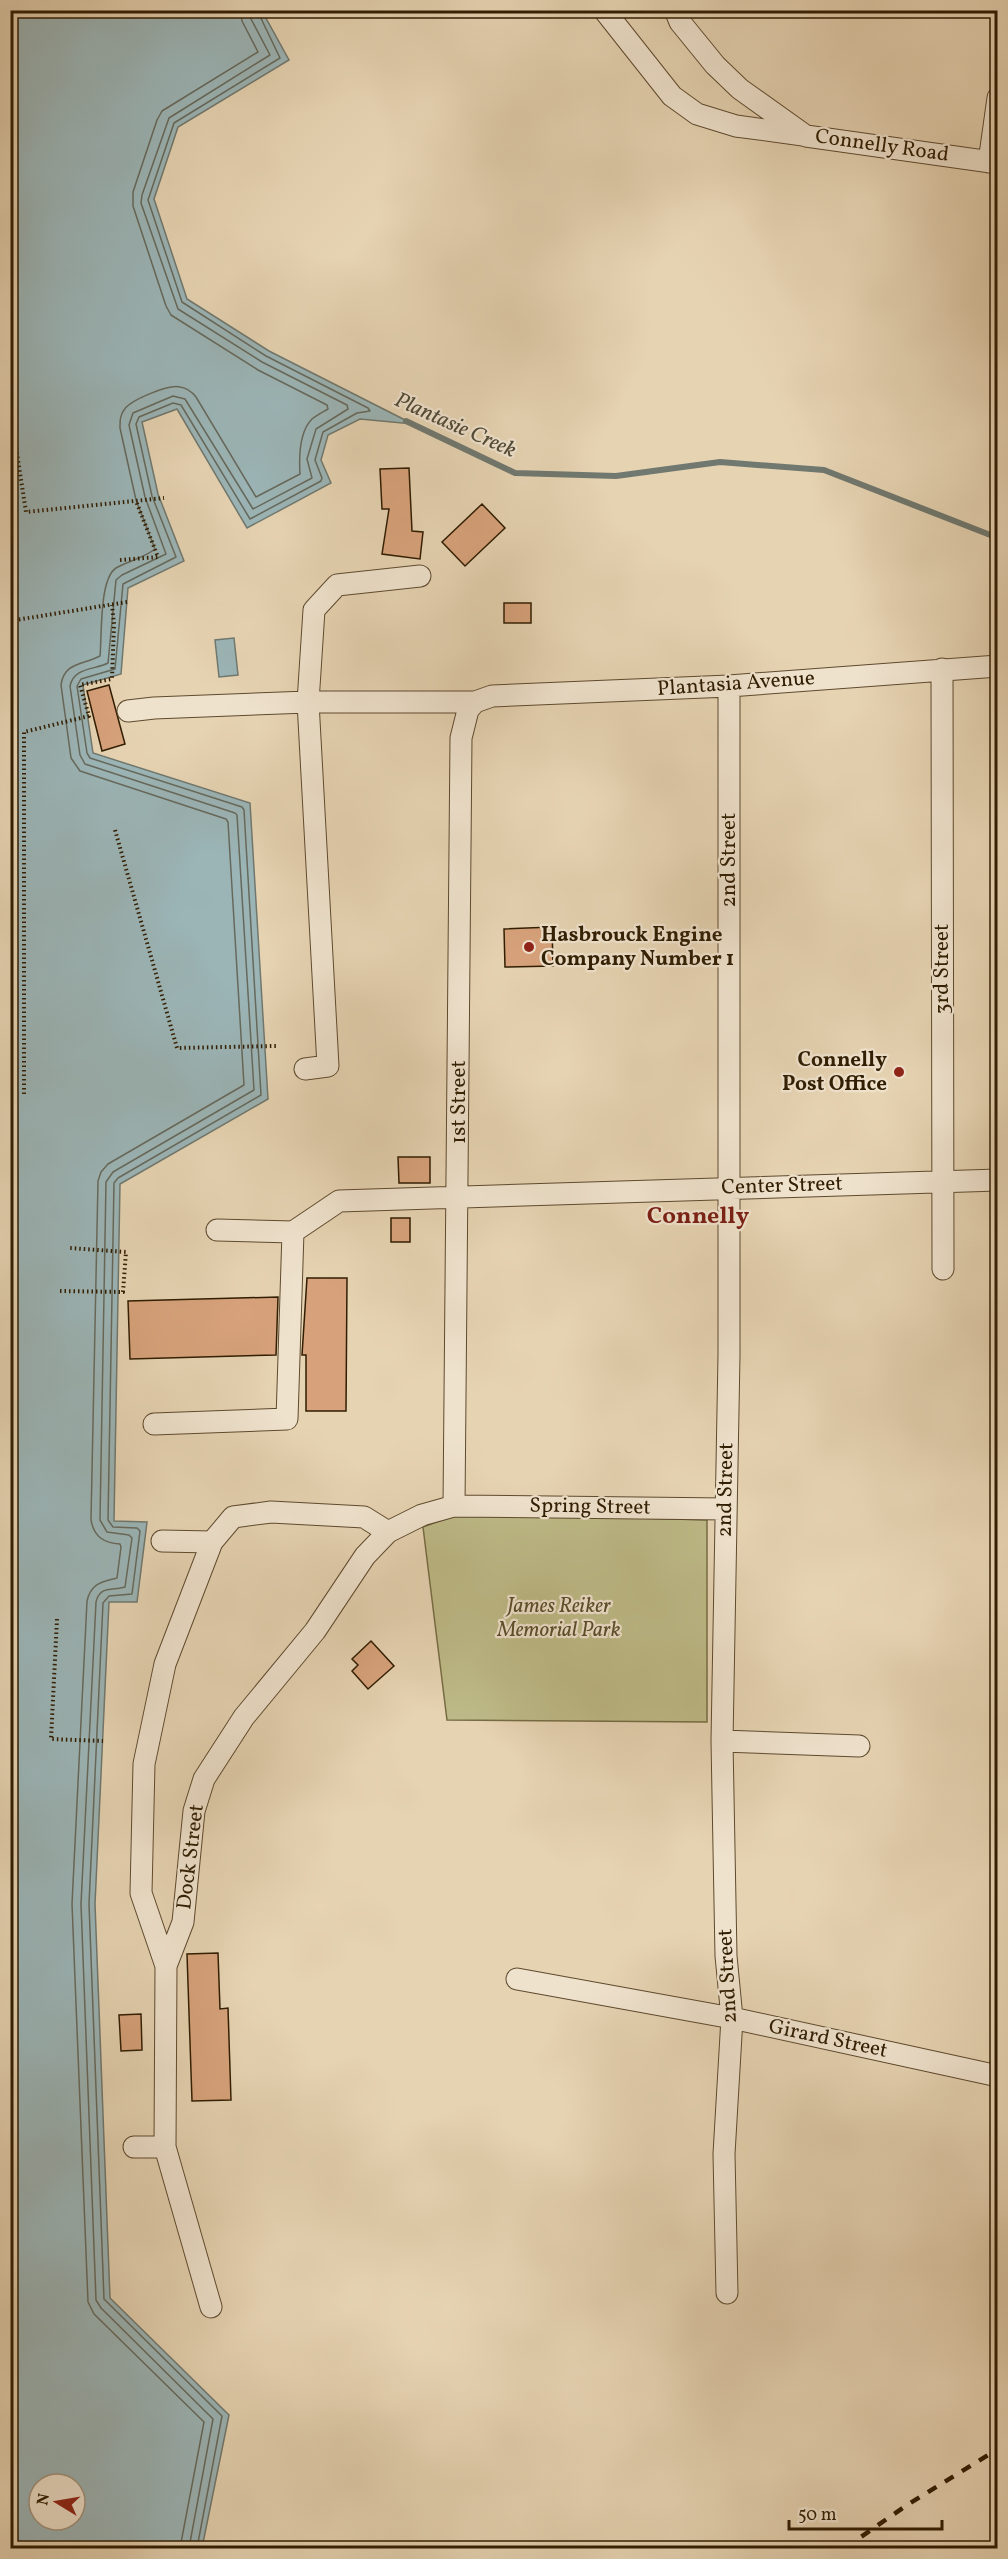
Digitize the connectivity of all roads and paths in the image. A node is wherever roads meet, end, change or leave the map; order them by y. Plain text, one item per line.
1 (604, 10) edge
2 (675, 10) edge
3 (998, 98) edge
4 (806, 136) junction
5 (993, 162) edge
6 (10, 408) edge
7 (164, 498) dead end
8 (136, 501) junction
9 (120, 560) dead end
10 (420, 576) dead end
11 (127, 602) dead end
12 (112, 605) junction
13 (10, 621) edge
14 (998, 666) edge
15 (942, 669) junction
16 (729, 686) junction
17 (308, 702) junction
18 (475, 702) junction
19 (128, 711) dead end
20 (115, 830) dead end
21 (276, 1046) dead end
22 (304, 1069) dead end
23 (24, 1094) dead end
24 (998, 1180) edge
25 (942, 1182) junction
26 (728, 1188) junction
27 (459, 1196) junction
28 (218, 1230) dead end
29 (293, 1232) junction
30 (70, 1248) dead end
31 (943, 1269) dead end
32 (60, 1291) dead end
33 (154, 1425) dead end
34 (454, 1506) junction
35 (726, 1509) junction
36 (388, 1532) junction
37 (162, 1541) dead end
38 (212, 1542) junction
39 (57, 1619) dead end
40 (103, 1741) dead end
41 (722, 1741) junction
42 (859, 1746) dead end
43 (166, 1965) junction
44 (517, 1979) dead end
45 (732, 2018) junction
46 (998, 2076) edge
47 (134, 2147) dead end
48 (165, 2147) junction
49 (727, 2293) dead end
50 (211, 2307) dead end

1 - 4 street
2 - 4 street, Connelly Road
3 - 5 street
4 - 5 street, Connelly Road
6 - 8 path
7 - 8 path
8 - 9 path
10 - 17 street
11 - 12 path
12 - 13 path
12 - 23 path
14 - 15 street, Plantasia Avenue
15 - 16 street, Plantasia Avenue
15 - 25 street, 3rd Street
16 - 18 street, Plantasia Avenue
16 - 26 street, 2nd Street
17 - 18 street, Plantasia Avenue
17 - 19 street, Plantasia Avenue
17 - 22 street
18 - 27 street, 1st Street
20 - 21 path
24 - 25 street, Center Street
25 - 26 street, Center Street
25 - 31 street, 3rd Street
26 - 27 street, Center Street
26 - 35 street, 2nd Street
27 - 29 street, Center Street
27 - 34 street, 1st Street
28 - 29 street
29 - 33 street
30 - 32 path
34 - 35 street, Spring Street
34 - 36 street, Dock Street
35 - 41 street, 2nd Street
36 - 38 street
36 - 43 street, Dock Street
37 - 38 street
38 - 43 street
39 - 40 path
41 - 42 street
41 - 45 street, 2nd Street
43 - 48 street, Dock Street
44 - 45 street, Girard Street
45 - 46 street, Girard Street
45 - 49 street, 2nd Street
47 - 48 street
48 - 50 street, Dock Street

